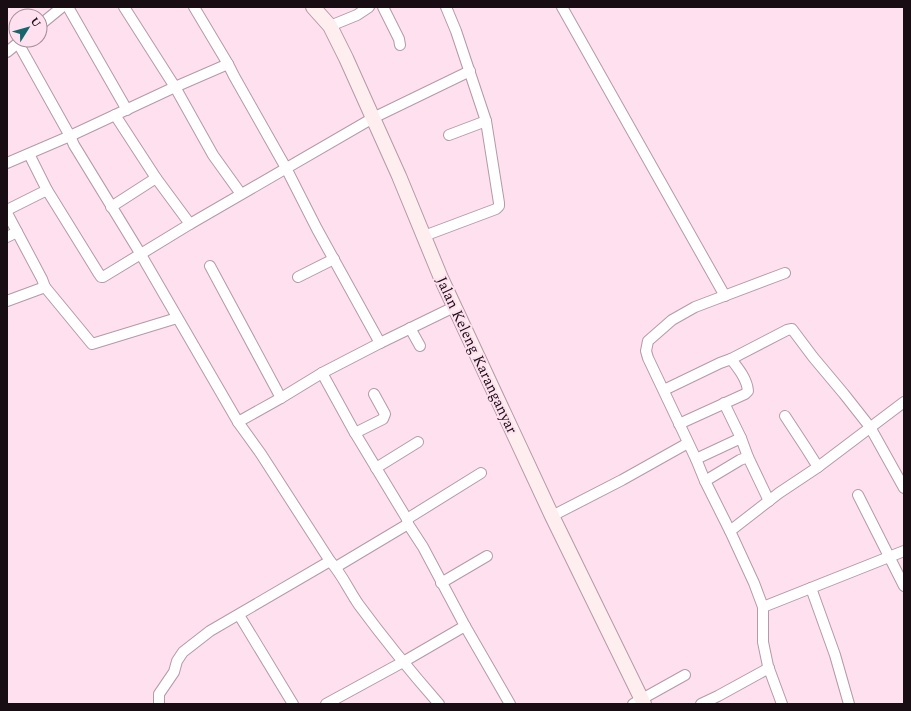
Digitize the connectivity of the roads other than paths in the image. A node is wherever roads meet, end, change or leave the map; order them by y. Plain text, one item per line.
1 (62, 7) edge
2 (68, 7) edge
3 (124, 7) edge
4 (194, 7) edge
5 (313, 7) edge
6 (369, 7) edge
7 (383, 7) edge
8 (446, 7) edge
9 (562, 7) edge
10 (48, 18) edge
11 (330, 26) junction
12 (400, 45) dead end
13 (23, 48) edge
14 (228, 64) junction
15 (470, 72) junction
16 (174, 87) junction
17 (127, 110) junction
18 (115, 116) junction
19 (373, 118) junction
20 (486, 121) junction
21 (449, 135) dead end
22 (70, 136) junction
23 (29, 154) junction
24 (7, 163) edge
25 (286, 168) junction
26 (156, 178) junction
27 (47, 190) junction
28 (241, 194) junction
29 (111, 207) junction
30 (7, 210) edge
31 (7, 213) edge
32 (190, 224) junction
33 (17, 232) junction
34 (424, 236) junction
35 (7, 237) edge
36 (140, 253) junction
37 (334, 259) junction
38 (210, 266) dead end
39 (785, 273) dead end
40 (298, 277) dead end
41 (45, 287) junction
42 (725, 296) junction
43 (7, 301) edge
44 (454, 307) junction
45 (177, 318) junction
46 (410, 328) junction
47 (380, 343) junction
48 (420, 346) dead end
49 (731, 359) junction
50 (322, 373) junction
51 (664, 390) junction
52 (374, 394) dead end
53 (281, 398) junction
54 (904, 402) edge
55 (724, 403) junction
56 (785, 416) dead end
57 (238, 422) junction
58 (679, 424) junction
59 (870, 427) junction
60 (355, 433) junction
61 (740, 438) junction
62 (418, 442) dead end
63 (688, 443) junction
64 (748, 457) junction
65 (696, 459) junction
66 (818, 467) junction
67 (376, 468) junction
68 (481, 473) dead end
69 (704, 481) junction
70 (904, 488) edge
71 (858, 495) dead end
72 (770, 501) junction
73 (552, 516) junction
74 (408, 522) junction
75 (730, 531) junction
76 (904, 551) edge
77 (487, 556) dead end
78 (889, 557) junction
79 (333, 564) junction
80 (441, 583) junction
81 (904, 586) edge
82 (811, 588) junction
83 (763, 607) junction
84 (239, 615) junction
85 (465, 626) junction
86 (403, 662) junction
87 (769, 668) junction
88 (685, 675) dead end
89 (329, 703) edge
90 (640, 703) edge
91 (158, 704) edge
92 (293, 704) edge
93 (439, 704) edge
94 (510, 704) edge
95 (701, 704) edge
96 (782, 704) edge
97 (849, 704) edge

1 - 10 street
2 - 17 street
3 - 16 street
4 - 14 street
5 - 11 main road, Jalan Keleng Karanganyar
6 - 11 street
7 - 12 street
8 - 15 street
9 - 42 street
11 - 19 main road, Jalan Keleng Karanganyar
13 - 22 street
14 - 16 street
14 - 25 street
15 - 19 street
15 - 20 street
16 - 17 street
16 - 28 street
17 - 18 street
18 - 22 street
18 - 26 street
19 - 25 street
19 - 34 main road, Jalan Keleng Karanganyar
20 - 21 street
20 - 34 street
22 - 23 street
22 - 29 street
23 - 24 street
23 - 27 street
25 - 28 street
25 - 37 street
26 - 29 street
26 - 32 street
27 - 30 street
27 - 36 street
28 - 32 street
29 - 36 street
31 - 33 street
32 - 36 street
33 - 35 street
33 - 41 street
34 - 44 main road, Jalan Keleng Karanganyar
36 - 45 street
37 - 40 street
37 - 47 street
38 - 53 street
39 - 42 street
41 - 43 street
41 - 45 street
42 - 51 street
44 - 46 street
44 - 73 main road, Jalan Keleng Karanganyar
45 - 57 street
46 - 47 street
46 - 48 street
47 - 50 street
49 - 51 street
49 - 55 street
49 - 59 street
50 - 53 street
50 - 60 street
51 - 58 street
52 - 60 street
53 - 57 street
54 - 59 street
55 - 58 street
55 - 61 street
56 - 66 street
57 - 79 street
58 - 63 street
59 - 66 street
59 - 70 street
60 - 67 street
61 - 64 street
61 - 65 street
62 - 67 street
63 - 65 street
63 - 73 street
64 - 69 street
64 - 72 street
65 - 69 street
66 - 72 street
67 - 74 street
68 - 74 street
69 - 75 street
71 - 78 street
72 - 75 street
73 - 90 main road, Jalan Keleng Karanganyar
74 - 79 street
74 - 80 street
75 - 83 street
76 - 78 street
77 - 80 street
78 - 81 street
78 - 82 street
79 - 84 street
79 - 86 street
80 - 85 street
82 - 83 street
82 - 97 street
83 - 87 street
84 - 91 street
84 - 92 street
85 - 86 street
85 - 94 street
86 - 89 street
86 - 93 street
87 - 95 street
87 - 96 street
88 - 90 street

